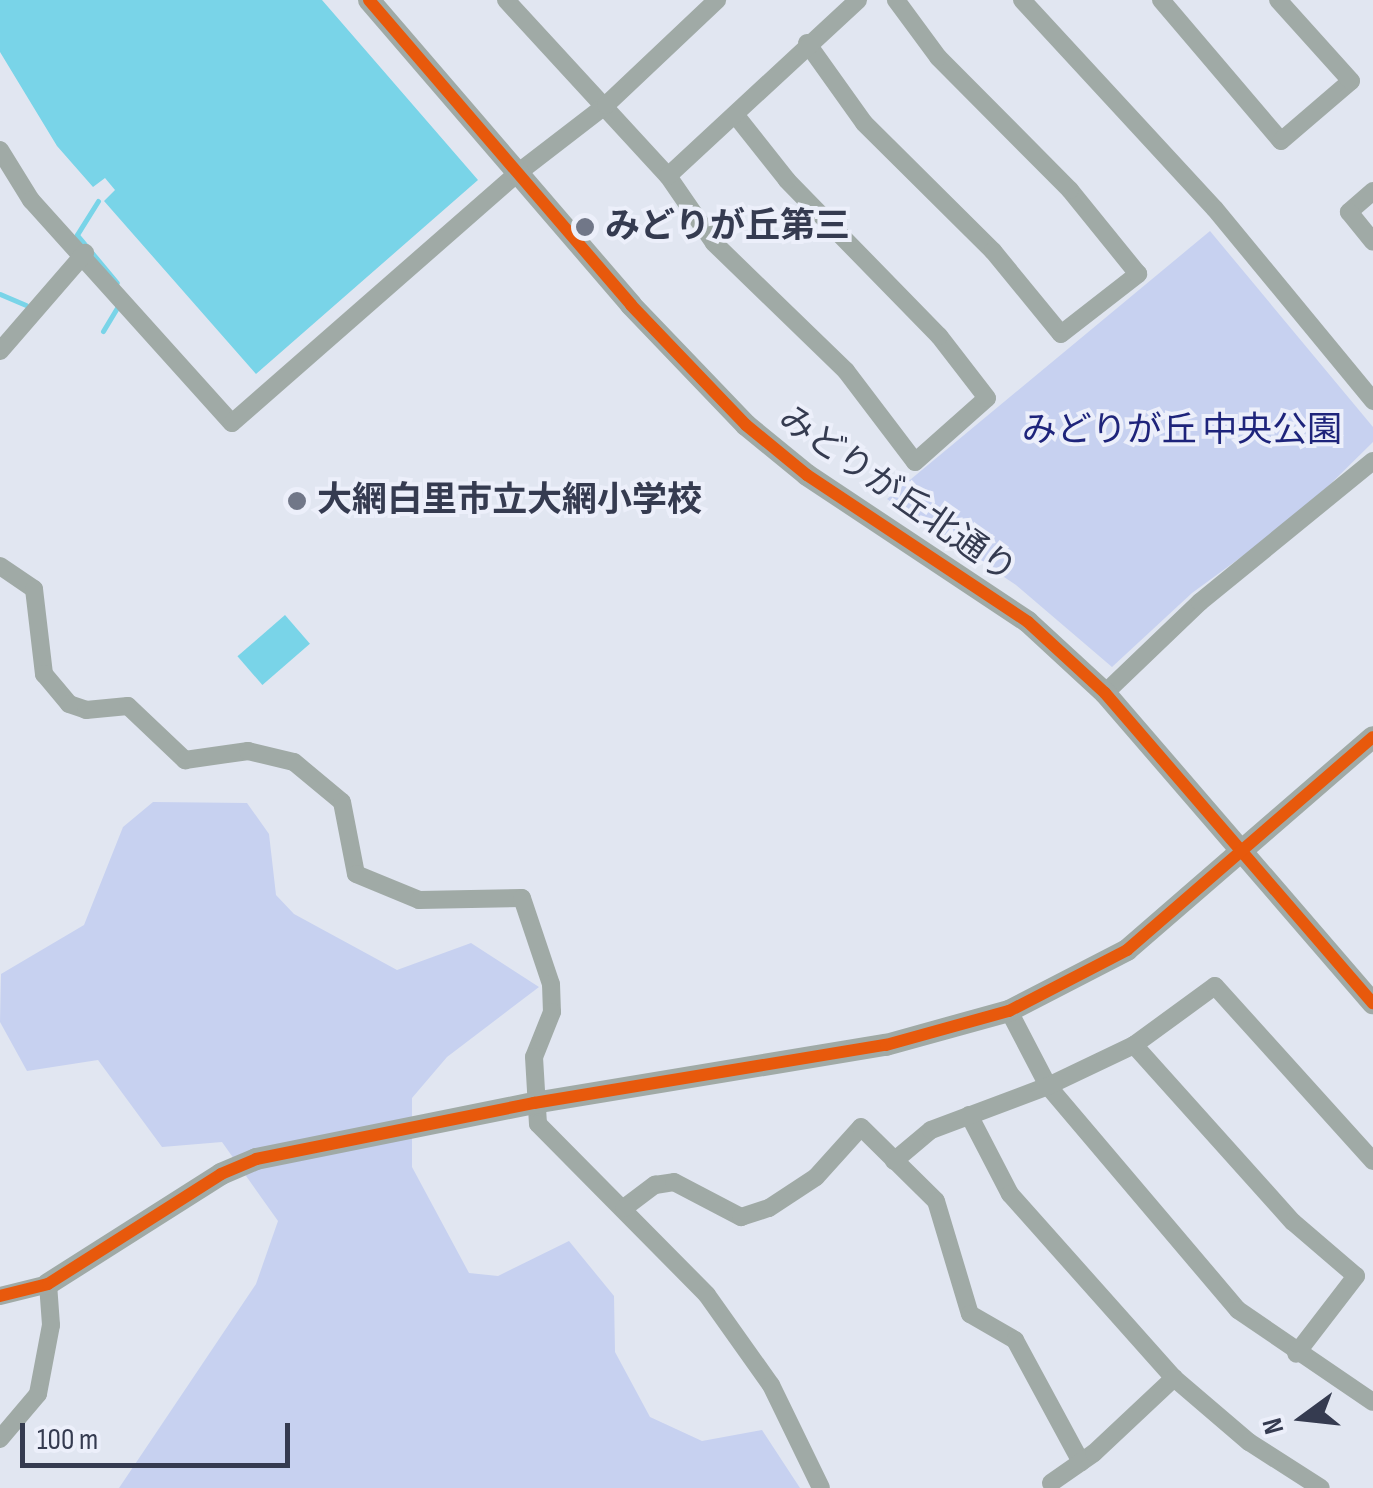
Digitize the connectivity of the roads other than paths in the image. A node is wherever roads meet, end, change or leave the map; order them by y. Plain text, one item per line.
1 (369, 0) edge
2 (506, 0) edge
3 (717, 0) edge
4 (858, 0) edge
5 (896, 0) edge
6 (1022, 0) edge
7 (1161, 0) edge
8 (1278, 0) edge
9 (806, 43) junction
10 (606, 105) junction
11 (737, 117) junction
12 (0, 150) edge
13 (519, 172) junction
14 (668, 176) junction
15 (1373, 190) edge
16 (1373, 242) edge
17 (85, 253) junction
18 (0, 352) edge
19 (1373, 401) edge
20 (1373, 461) edge
21 (0, 566) edge
22 (1105, 692) junction
23 (1373, 737) edge
24 (1242, 848) junction
25 (1373, 1003) edge
26 (1009, 1011) junction
27 (1134, 1044) junction
28 (1048, 1086) junction
29 (534, 1102) junction
30 (969, 1115) junction
31 (894, 1161) junction
32 (1373, 1161) edge
33 (624, 1208) junction
34 (48, 1284) junction
35 (0, 1296) edge
36 (1296, 1354) junction
37 (1174, 1378) junction
38 (1373, 1402) edge
39 (0, 1439) edge
40 (1081, 1462) junction
41 (1051, 1483) dead end
42 (821, 1488) edge
43 (1321, 1488) edge

1 - 13 street, みどりが丘北通り
2 - 10 street
3 - 10 street
4 - 9 street
5 - 9 street
6 - 19 street
7 - 8 street
9 - 11 street
10 - 13 street
10 - 14 street
11 - 14 street
11 - 14 street
12 - 17 street
13 - 17 street
13 - 22 street, みどりが丘北通り
15 - 16 street
17 - 18 street
20 - 22 street
21 - 29 street
22 - 24 street, みどりが丘北通り
23 - 24 street
24 - 25 street, みどりが丘北通り
24 - 26 street
26 - 28 street
26 - 29 street
27 - 28 street
27 - 32 street
27 - 36 street
28 - 30 street
28 - 36 street
29 - 33 street
29 - 34 street
30 - 31 street
30 - 37 street
31 - 33 street
31 - 40 street
33 - 42 street
34 - 35 street
34 - 39 street
36 - 38 street
37 - 40 street
37 - 43 street
40 - 41 street

